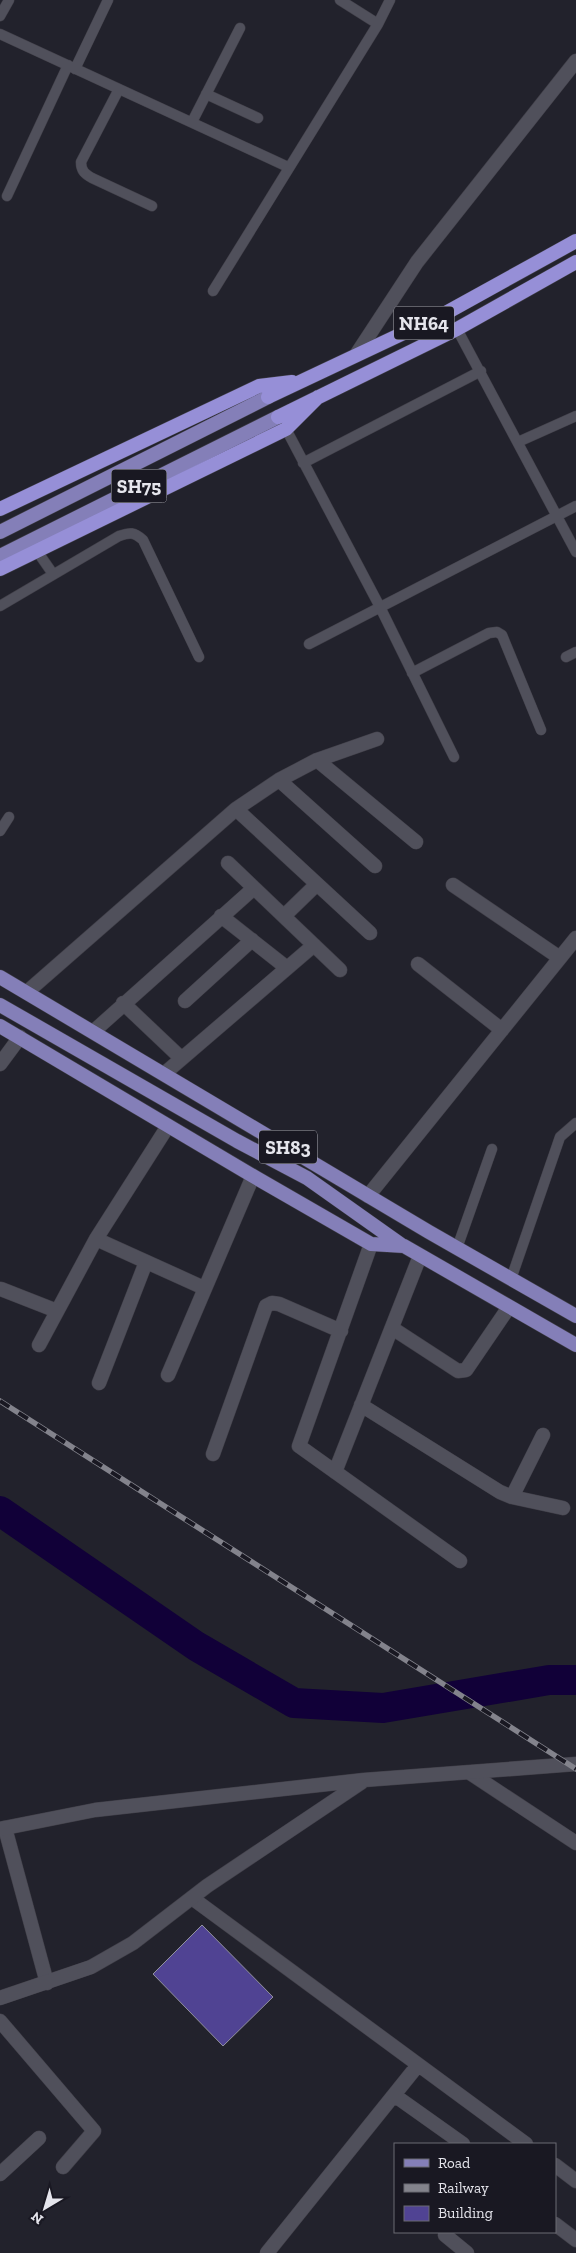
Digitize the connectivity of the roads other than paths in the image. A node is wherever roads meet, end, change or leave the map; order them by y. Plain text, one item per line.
1 (9, 0) edge
2 (108, 0) edge
3 (340, 0) edge
4 (390, 0) edge
5 (0, 16) edge
6 (378, 24) junction
7 (240, 28) dead end
8 (0, 35) edge
9 (576, 61) edge
10 (72, 67) junction
11 (119, 89) junction
12 (206, 94) junction
13 (258, 118) dead end
14 (192, 122) junction
15 (288, 167) junction
16 (8, 196) dead end
17 (152, 206) dead end
18 (576, 241) edge
19 (576, 262) edge
20 (213, 291) dead end
21 (457, 329) junction
22 (356, 355) junction
23 (481, 371) junction
24 (304, 380) junction
25 (268, 397) joint
26 (318, 397) junction
27 (576, 416) edge
28 (278, 417) joint
29 (286, 429) junction
30 (518, 442) junction
31 (303, 463) junction
32 (576, 506) edge
33 (0, 508) edge
34 (557, 516) junction
35 (0, 532) edge
36 (37, 551) junction
37 (576, 552) edge
38 (0, 556) edge
39 (0, 569) edge
40 (53, 574) junction
41 (0, 606) edge
42 (380, 607) junction
43 (309, 644) dead end
44 (576, 652) edge
45 (199, 657) dead end
46 (566, 658) dead end
47 (412, 674) junction
48 (541, 730) dead end
49 (377, 739) dead end
50 (454, 757) dead end
51 (317, 760) junction
52 (278, 780) junction
53 (236, 809) junction
54 (9, 817) dead end
55 (0, 831) edge
56 (416, 842) dead end
57 (228, 863) dead end
58 (375, 866) dead end
59 (317, 884) junction
60 (453, 885) dead end
61 (254, 888) junction
62 (221, 916) junction
63 (284, 916) junction
64 (370, 933) dead end
65 (576, 938) edge
66 (252, 940) junction
67 (314, 945) junction
68 (560, 958) junction
69 (418, 964) dead end
70 (287, 968) junction
71 (340, 970) dead end
72 (0, 977) edge
73 (27, 992) junction
74 (185, 1001) dead end
75 (123, 1003) junction
76 (0, 1005) edge
77 (0, 1026) edge
78 (502, 1030) junction
79 (94, 1031) junction
80 (20, 1037) junction
81 (181, 1058) junction
82 (0, 1064) edge
83 (165, 1074) junction
84 (576, 1123) edge
85 (168, 1126) junction
86 (492, 1149) dead end
87 (253, 1176) junction
88 (368, 1196) junction
89 (96, 1239) junction
90 (371, 1244) junction
91 (404, 1246) junction
92 (458, 1248) junction
93 (420, 1256) junction
94 (146, 1262) junction
95 (511, 1279) junction
96 (204, 1288) junction
97 (1, 1289) dead end
98 (509, 1307) junction
99 (57, 1312) junction
100 (576, 1316) edge
101 (392, 1328) junction
102 (341, 1331) junction
103 (38, 1345) dead end
104 (576, 1345) edge
105 (168, 1375) dead end
106 (99, 1383) dead end
107 (361, 1404) junction
108 (542, 1435) dead end
109 (213, 1454) dead end
110 (335, 1472) junction
111 (512, 1497) junction
112 (563, 1508) dead end
113 (460, 1561) dead end
114 (576, 1764) edge
115 (470, 1772) junction
116 (364, 1780) junction
117 (3, 1828) edge
118 (576, 1842) edge
119 (192, 1898) junction
120 (47, 1983) junction
121 (0, 1998) edge
122 (0, 2021) edge
123 (418, 2065) junction
124 (394, 2095) junction
125 (39, 2138) dead end
126 (462, 2143) edge
127 (525, 2143) edge
128 (556, 2166) edge
129 (63, 2167) dead end
130 (0, 2174) edge
131 (576, 2181) edge
132 (556, 2225) edge
133 (445, 2235) dead end
134 (576, 2240) edge
135 (267, 2253) edge
136 (467, 2253) edge

1 - 5 lane
2 - 10 lane
3 - 6 lane
4 - 6 lane
6 - 15 lane
7 - 12 lane
8 - 10 lane
9 - 22 street
10 - 11 lane
10 - 16 lane
11 - 14 lane
11 - 17 lane
12 - 13 lane
12 - 14 lane
14 - 15 lane
15 - 20 lane
18 - 22 highway, NH64
19 - 21 highway, NH64
21 - 23 lane
21 - 26 highway, NH64
22 - 24 highway, NH64
23 - 30 lane
23 - 31 lane
24 - 25 highway, NH64
24 - 33 highway
25 - 35 main road, SH75
26 - 28 highway, NH64
26 - 29 highway
27 - 30 lane
28 - 38 main road, SH75
29 - 31 lane
29 - 36 highway
30 - 34 lane
31 - 42 lane
32 - 34 lane
34 - 37 lane
34 - 42 lane
36 - 39 highway
36 - 40 lane
40 - 41 lane
40 - 45 lane
42 - 43 lane
42 - 47 lane
44 - 46 lane
47 - 48 lane
47 - 50 lane
49 - 51 street
51 - 52 street
51 - 56 street
52 - 53 street
52 - 58 street
53 - 59 street
53 - 73 street
54 - 55 lane
57 - 61 street
59 - 63 street
59 - 64 street
60 - 68 street
61 - 62 street
61 - 63 street
62 - 66 street
62 - 75 street
63 - 67 street
65 - 68 street
66 - 70 street
66 - 74 street
67 - 70 street
67 - 71 street
68 - 78 street
69 - 78 street
70 - 81 street
72 - 73 main road, SH83
73 - 79 main road, SH83
75 - 79 street
75 - 81 street
76 - 91 main road
77 - 80 main road, SH83
78 - 88 street
79 - 83 main road, SH83
80 - 82 street
80 - 85 main road, SH83
81 - 83 street
83 - 88 main road, SH83
84 - 95 lane
85 - 87 main road, SH83
85 - 89 street
86 - 92 lane
87 - 90 main road, SH83
87 - 96 street
88 - 92 main road, SH83
89 - 94 street
89 - 99 street
90 - 91 main road, SH83
90 - 102 street
91 - 93 main road, SH83
92 - 95 main road, SH83
93 - 98 main road, SH83
93 - 101 street
94 - 96 street
94 - 106 street
95 - 100 main road, SH83
96 - 105 street
97 - 99 street
98 - 101 street
98 - 104 main road, SH83
99 - 103 street
101 - 107 street
102 - 109 street
102 - 110 street
107 - 110 street
107 - 111 street
108 - 111 street
110 - 113 street
111 - 112 street
114 - 115 street
115 - 116 street
115 - 118 street
116 - 117 street
116 - 119 street
117 - 120 street
119 - 120 street
119 - 123 street
120 - 121 street
122 - 129 street
123 - 124 street
123 - 127 street
124 - 126 street
124 - 135 street
125 - 130 street
128 - 131 street
132 - 134 street
133 - 136 street

